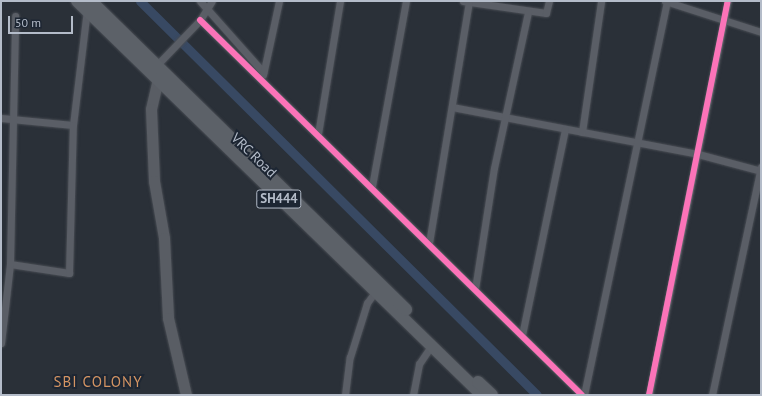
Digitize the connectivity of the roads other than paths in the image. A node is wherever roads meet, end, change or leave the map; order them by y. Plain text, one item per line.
1 (77, 1) edge
2 (200, 1) edge
3 (212, 1) edge
4 (279, 1) edge
5 (340, 1) edge
6 (406, 1) edge
7 (467, 1) edge
8 (549, 1) edge
9 (601, 1) edge
10 (666, 1) edge
11 (728, 1) edge
12 (89, 6) edge
13 (209, 9) junction
14 (528, 12) junction
15 (15, 16) dead end
16 (200, 20) junction
17 (725, 20) junction
18 (761, 32) edge
19 (264, 72) junction
20 (154, 74) junction
21 (263, 81) junction
22 (452, 107) junction
23 (508, 116) junction
24 (1, 118) edge
25 (14, 119) junction
26 (73, 125) junction
27 (565, 129) junction
28 (582, 132) junction
29 (318, 134) junction
30 (637, 144) junction
31 (698, 154) junction
32 (761, 169) edge
33 (372, 186) junction
34 (429, 243) junction
35 (10, 264) junction
36 (378, 288) junction
37 (475, 289) junction
38 (522, 335) junction
39 (1, 343) edge
40 (431, 346) junction
41 (472, 390) edge
42 (186, 395) edge
43 (345, 395) edge
44 (413, 395) edge
45 (482, 395) edge
46 (492, 395) edge
47 (583, 395) edge
48 (649, 395) edge
49 (712, 395) edge

1 - 12 main road, VRC Road / SH444
2 - 13 street
3 - 13 street
4 - 19 street
5 - 29 street
6 - 33 street
7 - 14 street
7 - 22 street
8 - 14 street
9 - 28 street
10 - 17 street
10 - 30 street
11 - 17 street
12 - 20 main road, VRC Road / SH444
12 - 26 street
13 - 16 street
13 - 19 street
14 - 23 street
15 - 25 street
16 - 20 street
16 - 21 street
17 - 18 street
17 - 31 street
19 - 21 street
20 - 36 main road, VRC Road / SH444
20 - 42 street
21 - 29 street
22 - 23 street
22 - 34 street
23 - 27 street
23 - 37 street
24 - 25 street
25 - 26 street
25 - 35 street
26 - 35 street
27 - 28 street
27 - 38 street
28 - 30 street
29 - 33 street
30 - 31 street
30 - 47 street
31 - 32 street
31 - 48 street
32 - 49 street
33 - 34 street
34 - 37 street
35 - 39 street
36 - 40 main road, VRC Road / SH444
36 - 43 street
36 - 46 main road, SH444
37 - 38 street
38 - 47 street
40 - 41 main road, VRC Road / SH444
40 - 44 street
41 - 45 main road, VRC Road / SH444

